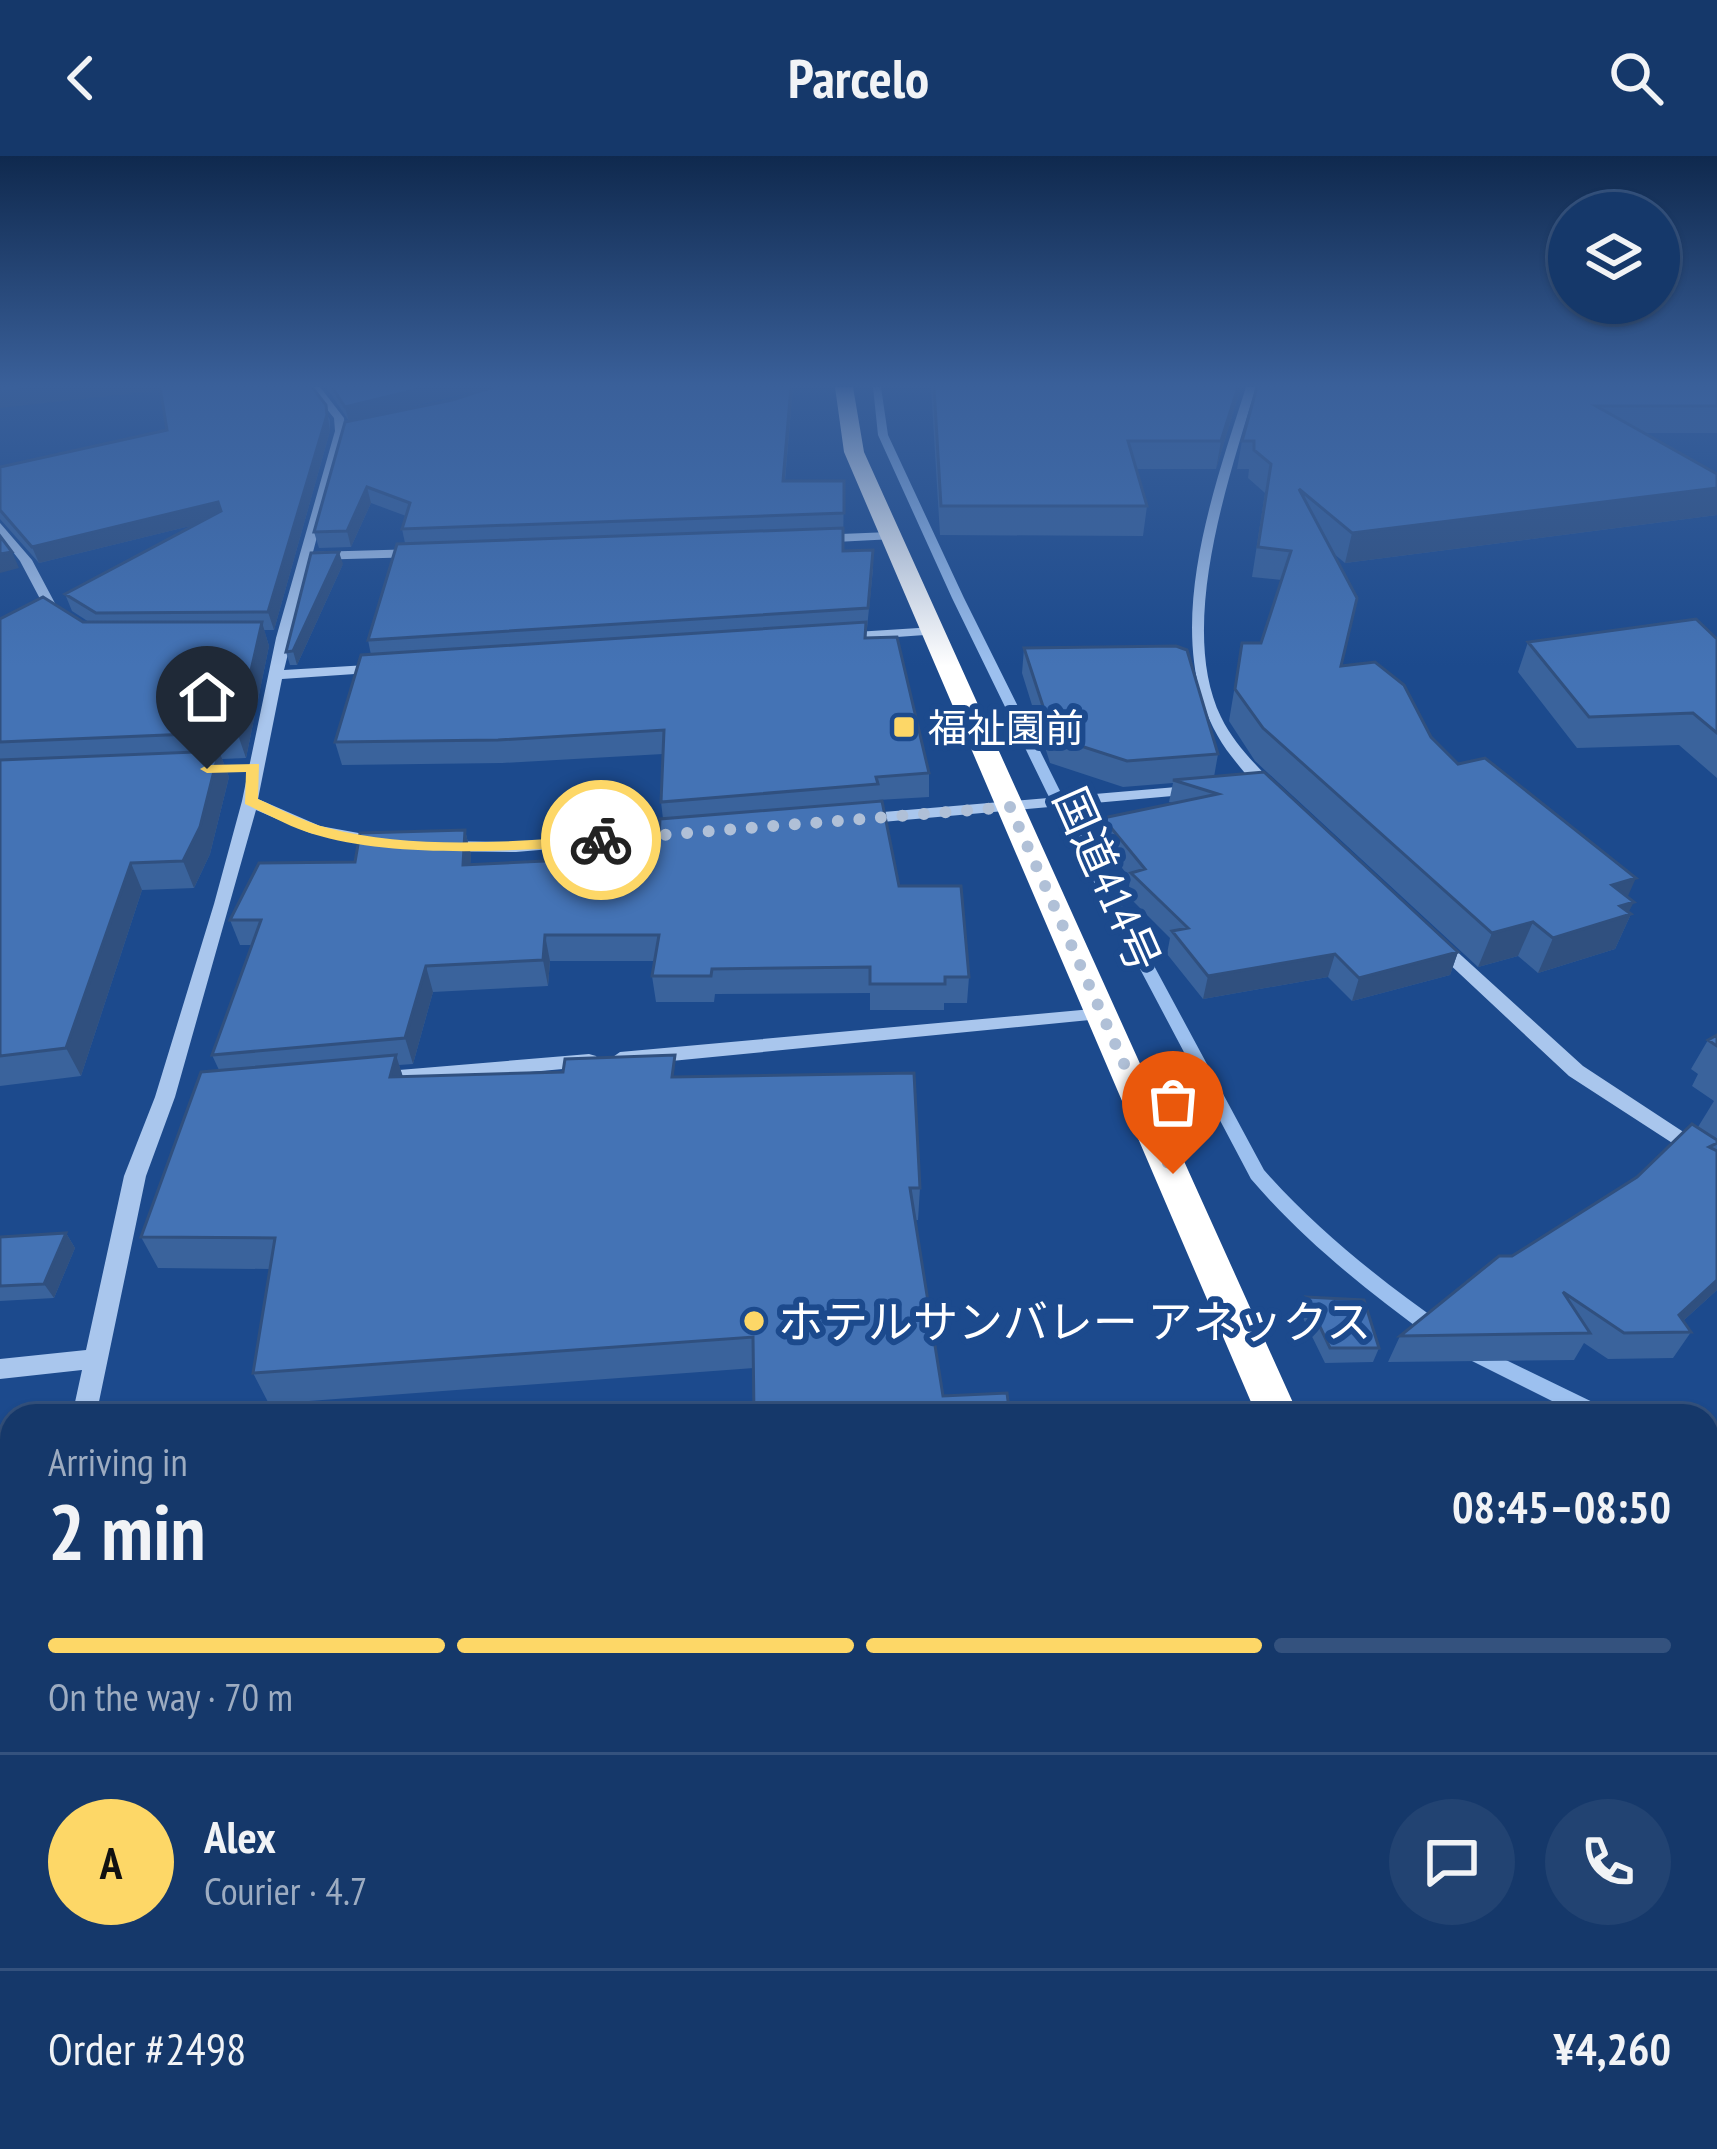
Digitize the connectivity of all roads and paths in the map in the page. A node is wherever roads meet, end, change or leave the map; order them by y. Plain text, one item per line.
1 (326, 480) edge
2 (866, 480) edge
3 (1228, 480) edge
4 (0, 527) edge
5 (890, 536) junction
6 (796, 540) edge
7 (446, 552) edge
8 (305, 556) junction
9 (934, 631) junction
10 (86, 633) edge
11 (817, 639) edge
12 (394, 668) edge
13 (277, 675) junction
14 (254, 767) junction
15 (230, 768) dead end
16 (1265, 785) junction
17 (1238, 788) edge
18 (1216, 790) edge
19 (1280, 800) edge
20 (250, 801) junction
21 (1020, 806) junction
22 (845, 820) edge
23 (704, 832) edge
24 (406, 845) edge
25 (428, 845) edge
26 (1418, 926) edge
27 (1103, 1014) junction
28 (375, 1079) edge
29 (188, 1095) edge
30 (165, 1097) junction
31 (1717, 1164) edge
32 (93, 1359) junction
33 (0, 1369) edge
34 (86, 1404) edge
35 (1274, 1404) edge

1 - 8 street
2 - 5 highway, 国道414号
3 - 16 street
4 - 10 street
5 - 6 street
5 - 9 highway, 国道414号
7 - 8 street
8 - 13 street
9 - 11 street
9 - 21 highway, 国道414号
12 - 13 street
13 - 14 street
14 - 15 street
14 - 20 street
16 - 17 street
16 - 19 street
18 - 21 street
20 - 24 street
20 - 30 street
21 - 22 street
21 - 27 highway, 国道414号
23 - 25 street
26 - 31 street
27 - 28 street
27 - 35 highway, 国道414号
29 - 30 street
30 - 32 street
32 - 33 street
32 - 34 street

